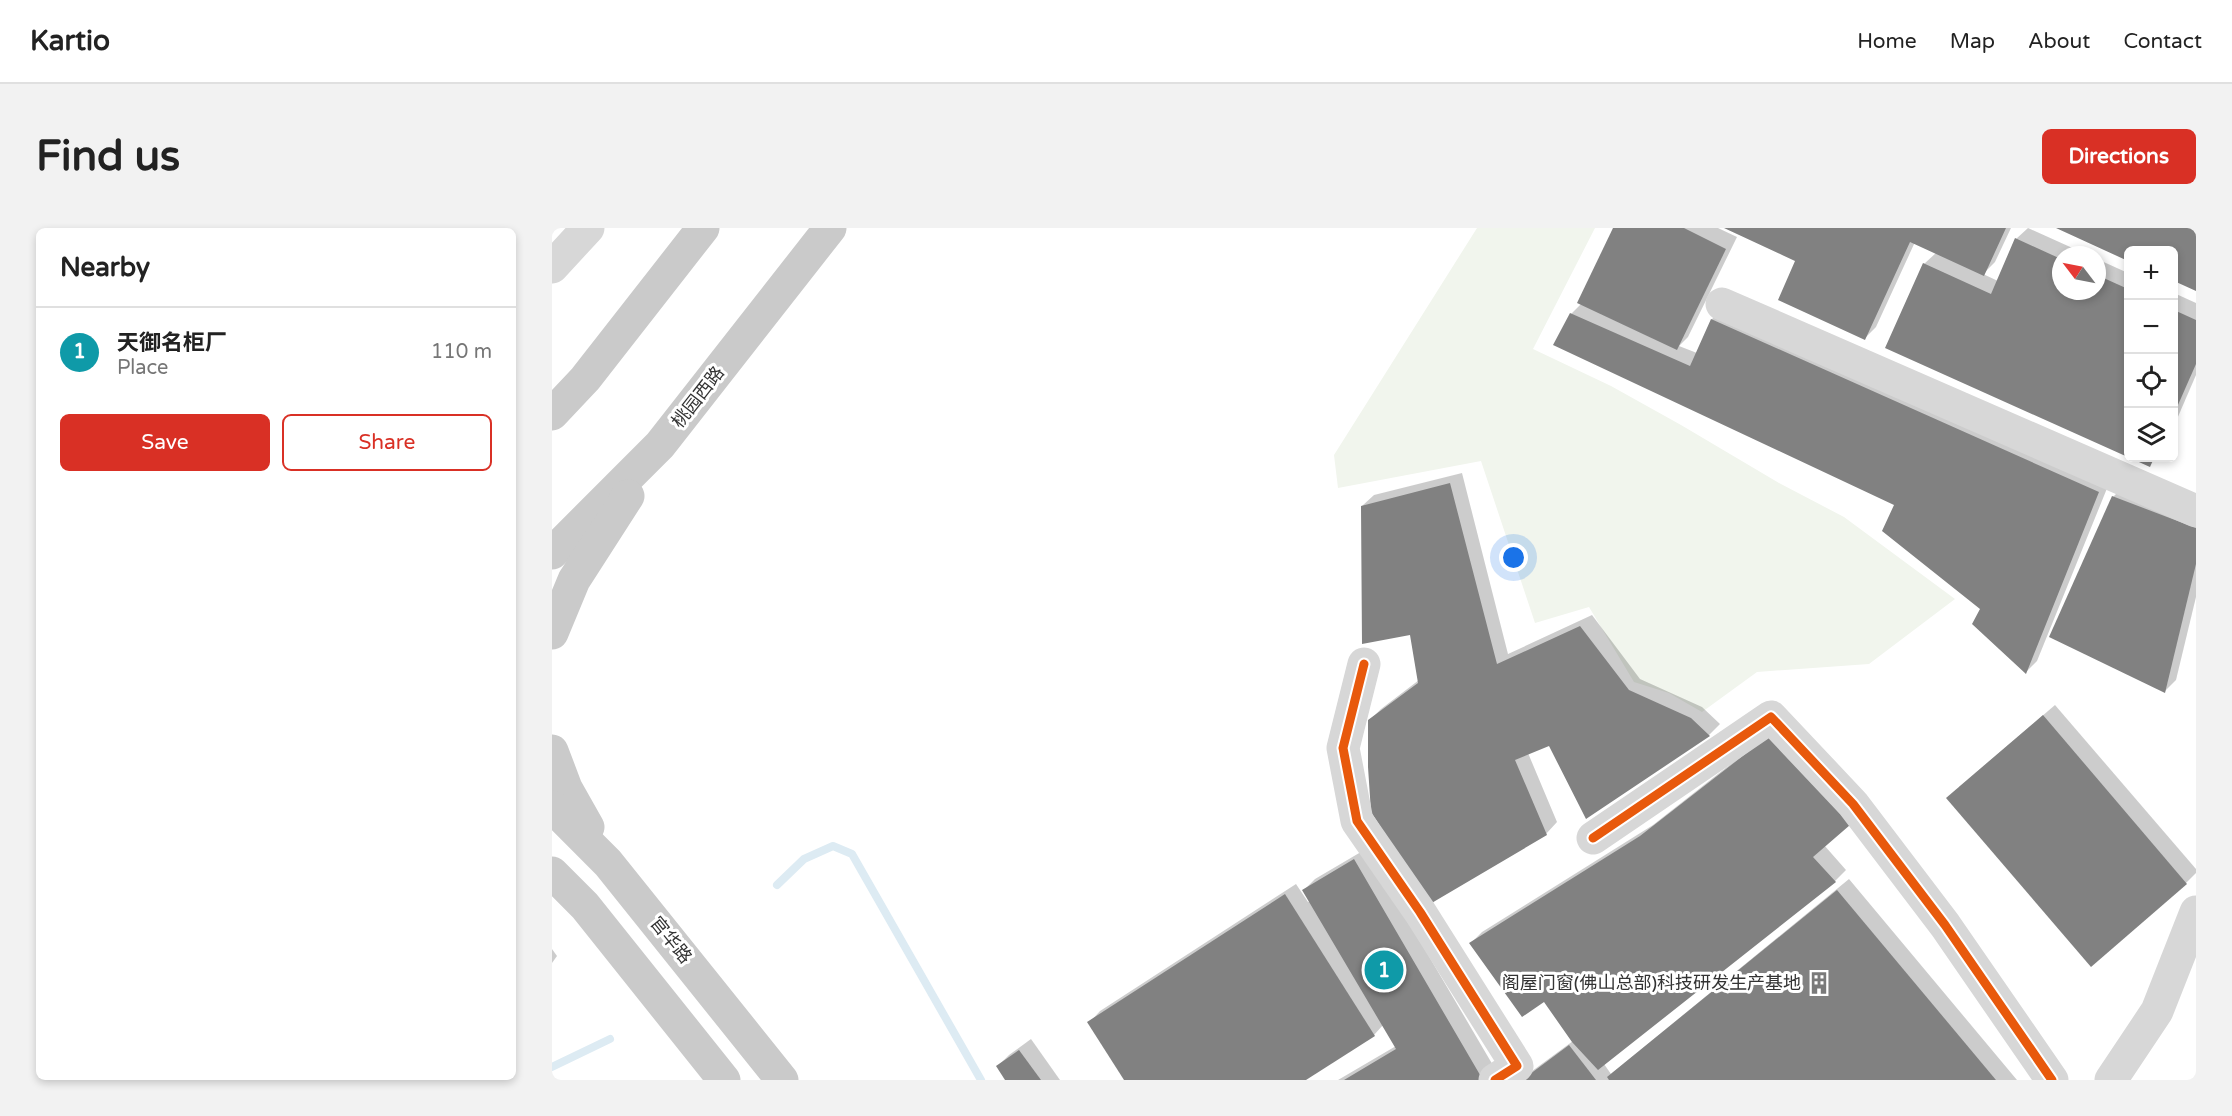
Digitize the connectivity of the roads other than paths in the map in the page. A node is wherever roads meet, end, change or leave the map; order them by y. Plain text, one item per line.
1 (588, 228) edge
2 (704, 228) edge
3 (830, 228) edge
4 (552, 267) edge
5 (1722, 304) dead end
6 (585, 379) junction
7 (552, 405) edge
8 (552, 414) edge
9 (660, 445) junction
10 (2196, 511) edge
11 (552, 553) edge
12 (552, 633) edge
13 (1364, 664) dead end
14 (552, 752) edge
15 (552, 807) edge
16 (1593, 838) dead end
17 (608, 863) junction
18 (557, 880) edge
19 (2196, 912) edge
20 (724, 1080) edge
21 (782, 1080) edge
22 (1495, 1080) edge
23 (2052, 1080) edge
24 (2111, 1080) edge

1 - 4 street
2 - 6 main road
3 - 9 main road, 桃园西路
5 - 10 street
6 - 7 main road
6 - 8 main road
9 - 11 main road, 桃园西路
9 - 12 main road
13 - 22 street
14 - 17 main road
15 - 17 main road, 官华路
16 - 23 street
17 - 21 main road, 官华路
18 - 20 main road
19 - 24 street

